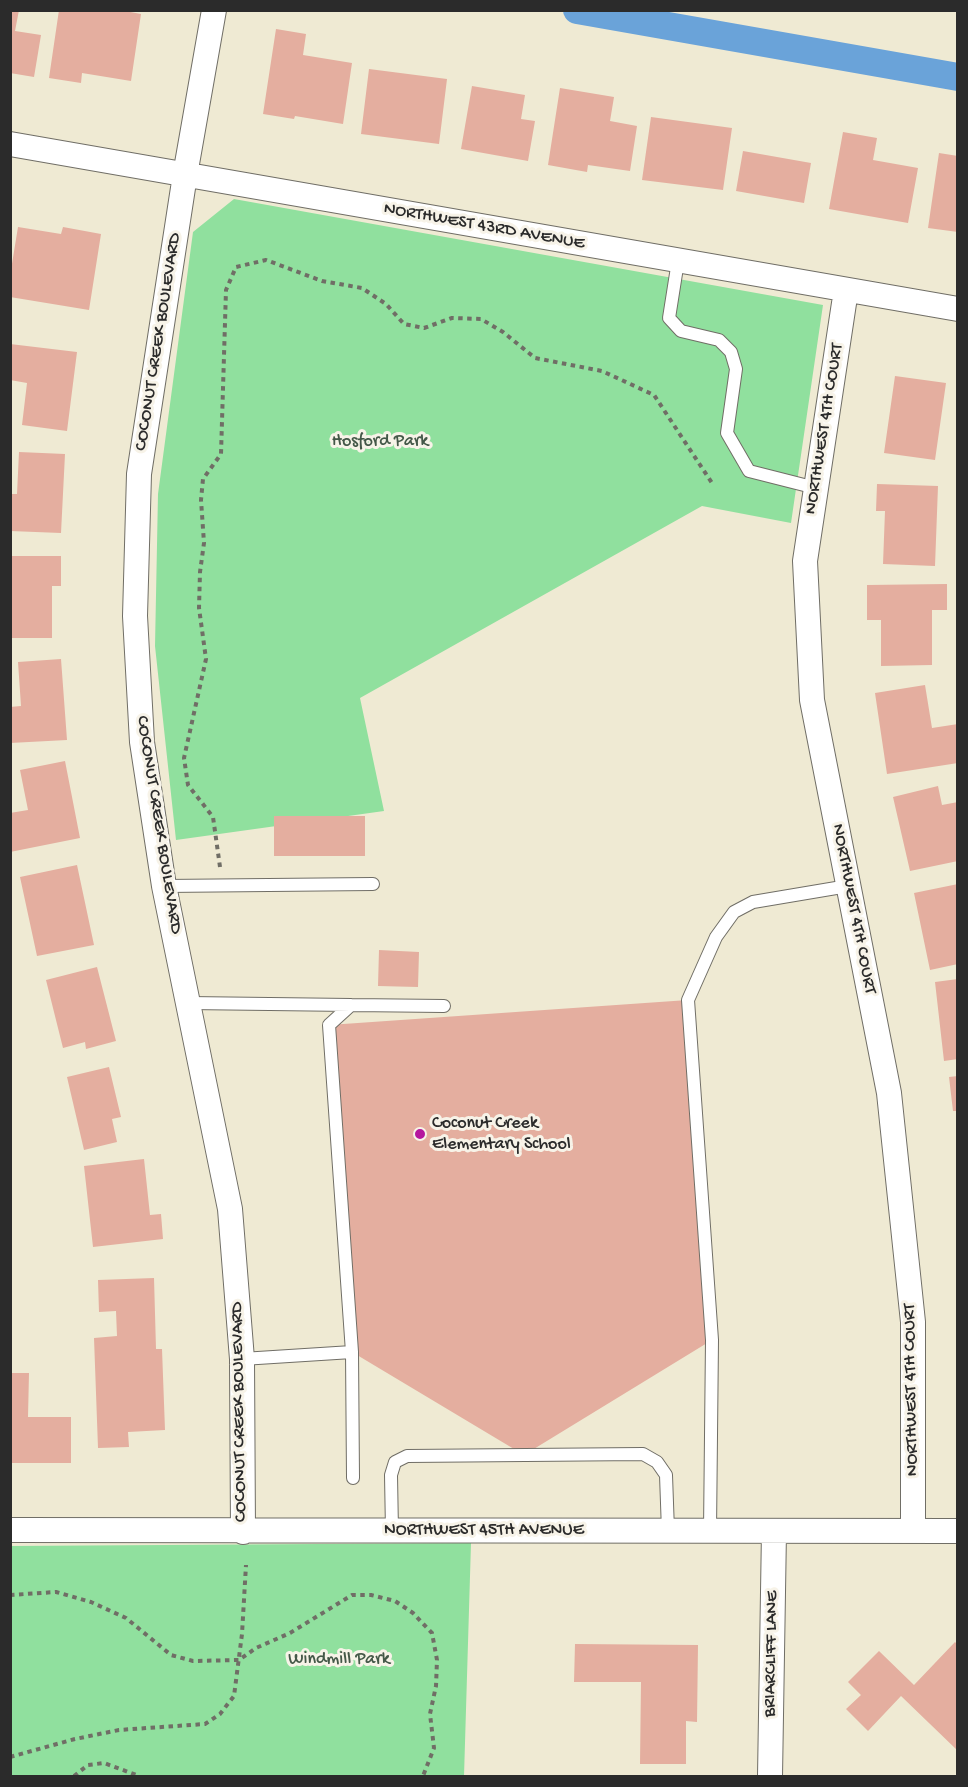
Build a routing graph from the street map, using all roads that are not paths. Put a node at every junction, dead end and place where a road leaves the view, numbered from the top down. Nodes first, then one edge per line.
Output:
1 (214, 10) edge
2 (10, 144) edge
3 (185, 175) junction
4 (678, 261) junction
5 (846, 290) junction
6 (957, 309) edge
7 (816, 488) junction
8 (373, 884) dead end
9 (164, 886) junction
10 (848, 886) junction
11 (188, 1004) junction
12 (351, 1005) junction
13 (444, 1006) dead end
14 (352, 1352) junction
15 (242, 1359) junction
16 (353, 1478) dead end
17 (10, 1530) edge
18 (392, 1531) junction
19 (668, 1531) junction
20 (710, 1531) junction
21 (774, 1531) junction
22 (913, 1531) junction
23 (957, 1531) edge
24 (243, 1532) junction
25 (770, 1776) edge

1 - 3 street, COCONUT CREEK BOULEVARD
2 - 3 street, NORTHWEST 43RD AVENUE
3 - 4 street, NORTHWEST 43RD AVENUE
3 - 9 street, COCONUT CREEK BOULEVARD
4 - 5 street, NORTHWEST 43RD AVENUE
4 - 7 lane
5 - 6 street, NORTHWEST 43RD AVENUE
5 - 7 street, NORTHWEST 4TH COURT
7 - 10 street, NORTHWEST 4TH COURT
8 - 9 lane
9 - 11 street, COCONUT CREEK BOULEVARD
10 - 20 lane
10 - 22 street, NORTHWEST 4TH COURT
11 - 12 lane
11 - 15 street, COCONUT CREEK BOULEVARD
12 - 13 lane
12 - 14 lane
14 - 15 lane
14 - 16 lane
15 - 24 street, COCONUT CREEK BOULEVARD
17 - 24 street, NORTHWEST 45TH AVENUE
18 - 19 street, NORTHWEST 45TH AVENUE
18 - 19 lane
18 - 24 street, NORTHWEST 45TH AVENUE
19 - 20 street, NORTHWEST 45TH AVENUE
20 - 21 street, NORTHWEST 45TH AVENUE
21 - 22 street, NORTHWEST 45TH AVENUE
21 - 25 street, BRIARCLIFF LANE
22 - 23 street, NORTHWEST 45TH AVENUE

